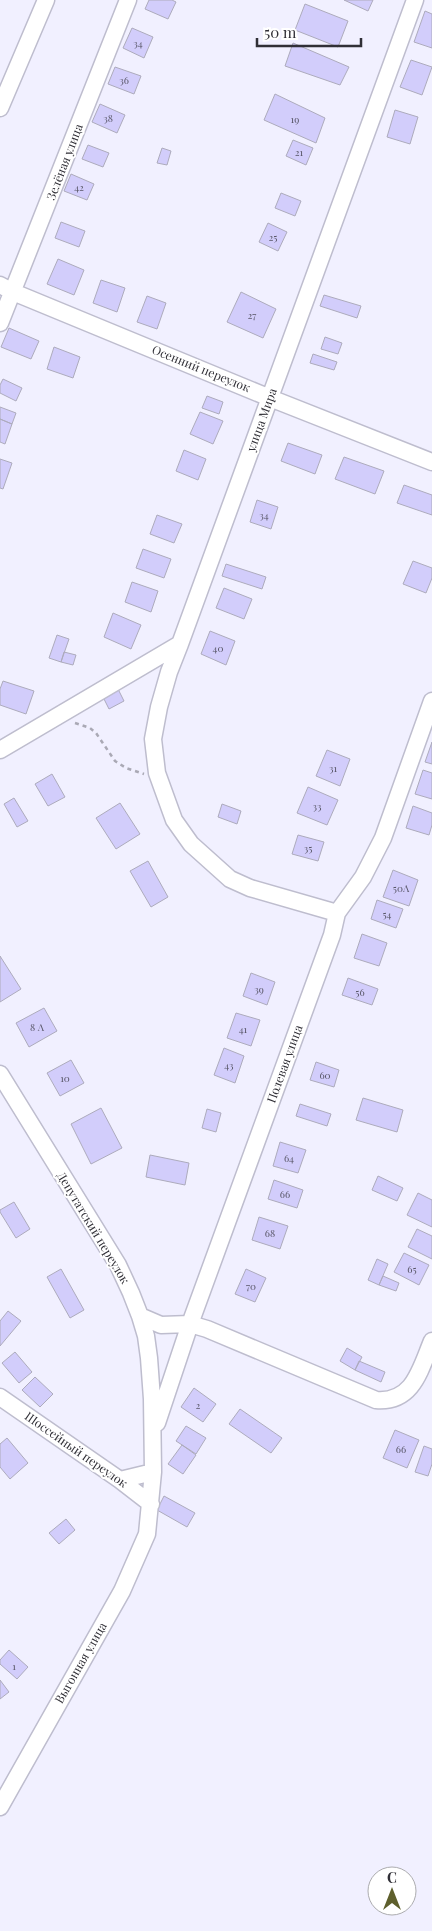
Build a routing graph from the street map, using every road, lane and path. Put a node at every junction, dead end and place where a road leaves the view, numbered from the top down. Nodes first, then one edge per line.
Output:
1 (46, 0) edge
2 (128, 0) edge
3 (415, 0) edge
4 (0, 108) edge
5 (7, 289) edge
6 (0, 323) edge
7 (270, 398) junction
8 (432, 462) edge
9 (180, 644) junction
10 (432, 701) edge
11 (75, 723) dead end
12 (0, 750) edge
13 (157, 773) junction
14 (337, 913) junction
15 (0, 1074) edge
16 (140, 1316) junction
17 (190, 1324) junction
18 (432, 1341) edge
19 (0, 1397) edge
20 (153, 1435) junction
21 (153, 1472) junction
22 (120, 1480) junction
23 (150, 1509) junction
24 (0, 1807) edge

1 - 4 street
2 - 5 street, Зелёная улица
3 - 7 street, улица Мира
5 - 6 street, Зелёная улица
5 - 7 street, Осенний переулок
7 - 8 street, Осенний переулок
7 - 9 street, улица Мира
9 - 12 street
9 - 13 street, улица Мира
10 - 14 street, Полевая улица
11 - 13 path
13 - 14 street, улица Мира
14 - 17 street, Полевая улица
15 - 16 street, Депутатский переулок
16 - 17 street
16 - 20 street, Депутатский переулок
17 - 18 street
17 - 20 street, Полевая улица
19 - 22 street, Шоссейный переулок
20 - 21 street, Депутатский переулок
21 - 22 street
21 - 23 street, Депутатский переулок
22 - 23 street, Шоссейный переулок
23 - 24 street, Выгонная улица

